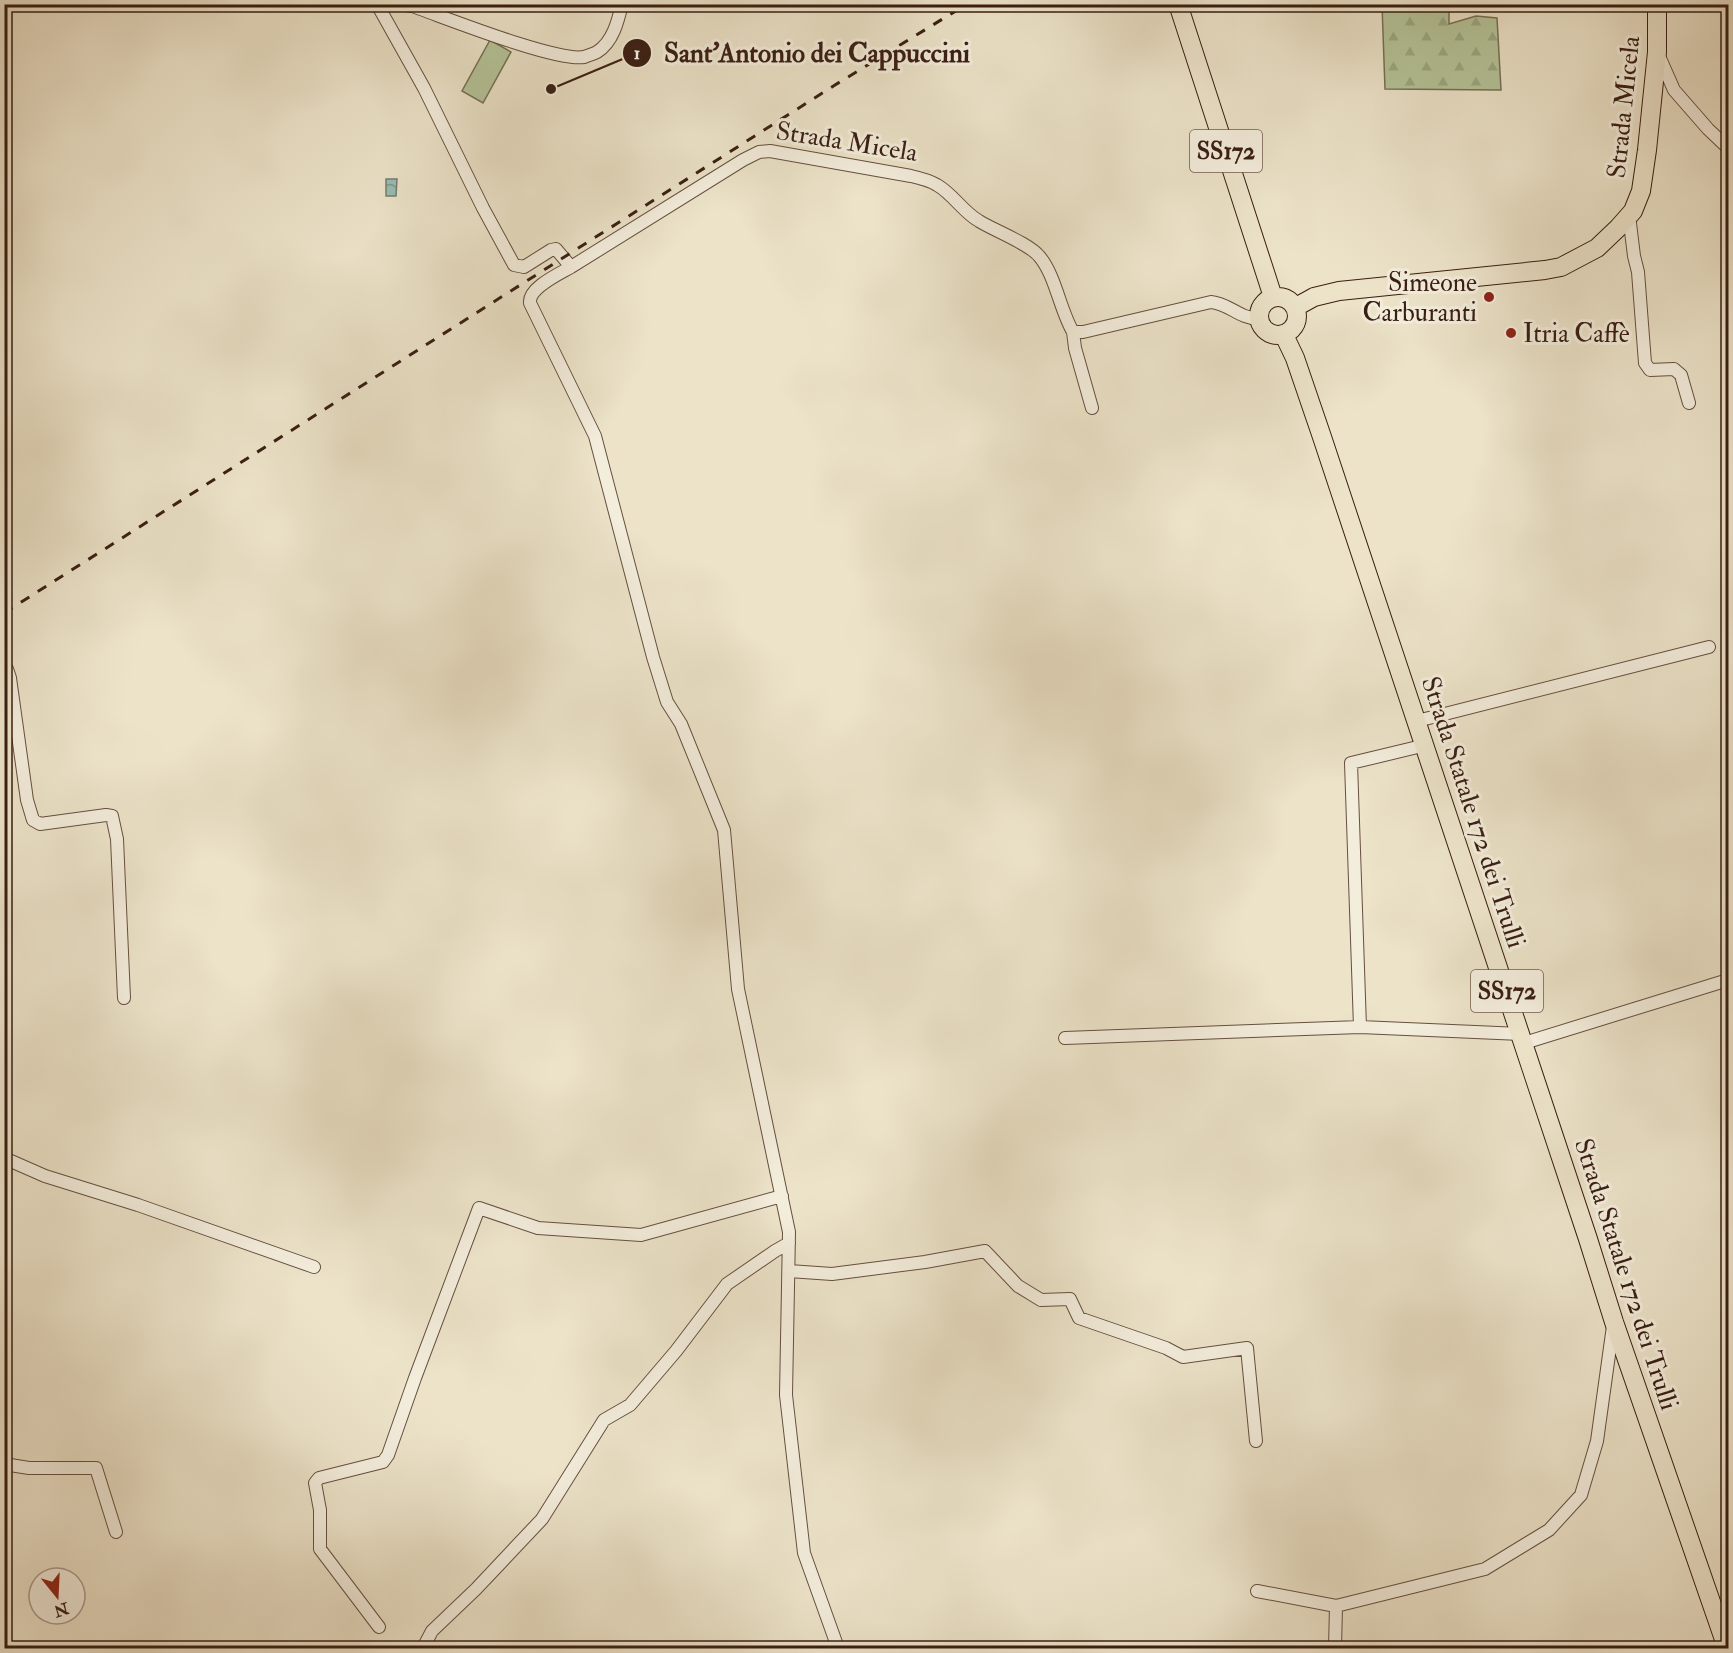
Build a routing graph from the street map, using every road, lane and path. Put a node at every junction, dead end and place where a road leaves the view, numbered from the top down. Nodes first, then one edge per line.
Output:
1 (400, 4) edge
2 (622, 4) edge
3 (1178, 4) edge
4 (1657, 4) edge
5 (381, 5) edge
6 (1657, 52) junction
7 (1728, 148) edge
8 (1629, 215) junction
9 (571, 267) junction
10 (1273, 297) junction
11 (1296, 308) junction
12 (1259, 319) junction
13 (1073, 332) junction
14 (1284, 335) junction
15 (1689, 403) dead end
16 (1092, 408) dead end
17 (1709, 647) dead end
18 (4, 668) edge
19 (1417, 721) junction
20 (1426, 745) junction
21 (1728, 980) edge
22 (124, 998) dead end
23 (1360, 1028) junction
24 (1065, 1038) dead end
25 (1522, 1039) junction
26 (4, 1158) edge
27 (782, 1196) junction
28 (789, 1243) junction
29 (314, 1266) dead end
30 (789, 1271) junction
31 (1614, 1322) junction
32 (1256, 1441) dead end
33 (4, 1464) edge
34 (116, 1532) dead end
35 (1257, 1591) dead end
36 (1336, 1606) junction
37 (379, 1627) dead end
38 (423, 1648) edge
39 (838, 1648) edge
40 (1335, 1648) edge
41 (1727, 1648) edge

1 - 2 street
3 - 10 main road, SS172
4 - 6 main road, Strada Micela
5 - 9 street
6 - 7 street
6 - 8 main road, Strada Micela
8 - 11 main road, Strada Micela
8 - 15 street
9 - 13 street, Strada Micela
9 - 27 street, Strada Micela
10 - 11 main road
10 - 12 main road
11 - 14 main road
12 - 13 street
12 - 14 main road
13 - 16 street, Strada Micela
14 - 19 main road, Strada Statale 172 dei Trulli / SS172
17 - 19 street
18 - 22 street
19 - 20 main road, Strada Statale 172 dei Trulli / SS172
20 - 23 street
20 - 25 main road, Strada Statale 172 dei Trulli / SS172
21 - 25 street
23 - 24 street
23 - 25 street
25 - 31 main road, Strada Statale 172 dei Trulli / SS172
26 - 29 street
27 - 28 street, Strada Micela
27 - 37 street
28 - 30 street, Strada Micela
28 - 38 street
30 - 32 street
30 - 39 street, Strada Micela
31 - 36 street
31 - 41 main road, Strada Statale 172 dei Trulli / SS172
33 - 34 street
35 - 36 street
36 - 40 street

